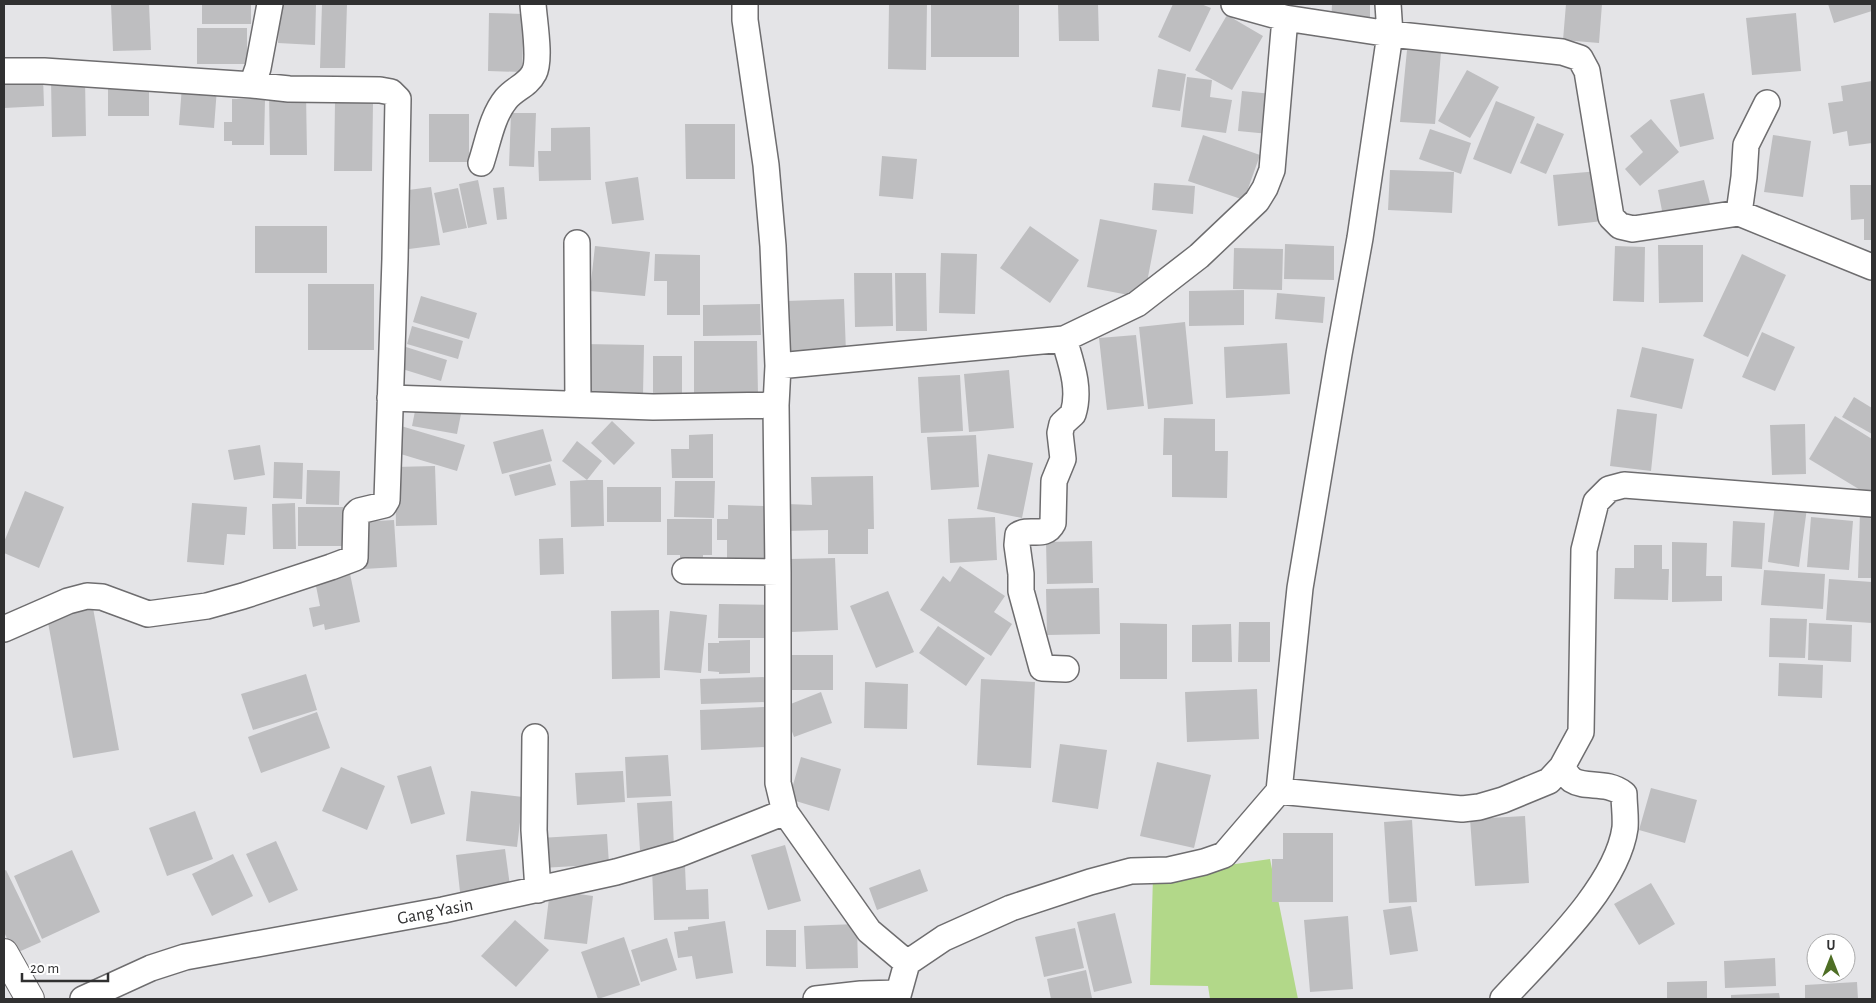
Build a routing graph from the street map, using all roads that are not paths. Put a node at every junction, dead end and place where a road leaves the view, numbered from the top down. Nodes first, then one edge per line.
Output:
1 (270, 4) edge
2 (533, 4) edge
3 (744, 4) edge
4 (1234, 4) edge
5 (1388, 4) edge
6 (1284, 18) junction
7 (1390, 34) junction
8 (4, 71) edge
9 (252, 85) junction
10 (1767, 103) dead end
11 (480, 163) dead end
12 (1739, 213) junction
13 (577, 242) dead end
14 (1872, 267) edge
15 (1064, 339) junction
16 (778, 366) junction
17 (390, 398) junction
18 (578, 404) junction
19 (776, 405) junction
20 (1872, 504) edge
21 (685, 571) dead end
22 (778, 572) junction
23 (4, 629) edge
24 (1066, 669) dead end
25 (535, 737) dead end
26 (1562, 767) junction
27 (1279, 791) junction
28 (784, 812) junction
29 (538, 890) junction
30 (5, 959) edge
31 (907, 963) junction
32 (898, 996) edge
33 (30, 999) edge
34 (83, 999) edge
35 (816, 999) edge
36 (1502, 999) edge

1 - 9 street
2 - 11 street
3 - 16 street
4 - 6 street
5 - 7 street
6 - 7 street
6 - 15 street
7 - 12 street
7 - 27 street
8 - 9 street
9 - 17 street
10 - 12 street
12 - 14 street
13 - 18 street
15 - 16 street
15 - 24 street
16 - 19 street
17 - 18 street
17 - 23 street
18 - 19 street
19 - 22 street
20 - 26 street
21 - 22 street
22 - 28 street
25 - 29 street
26 - 27 street
26 - 36 street
27 - 31 street
28 - 29 street, Gang Yasin
28 - 31 street
29 - 34 street, Gang Yasin
30 - 33 main road
31 - 32 street
32 - 35 street

